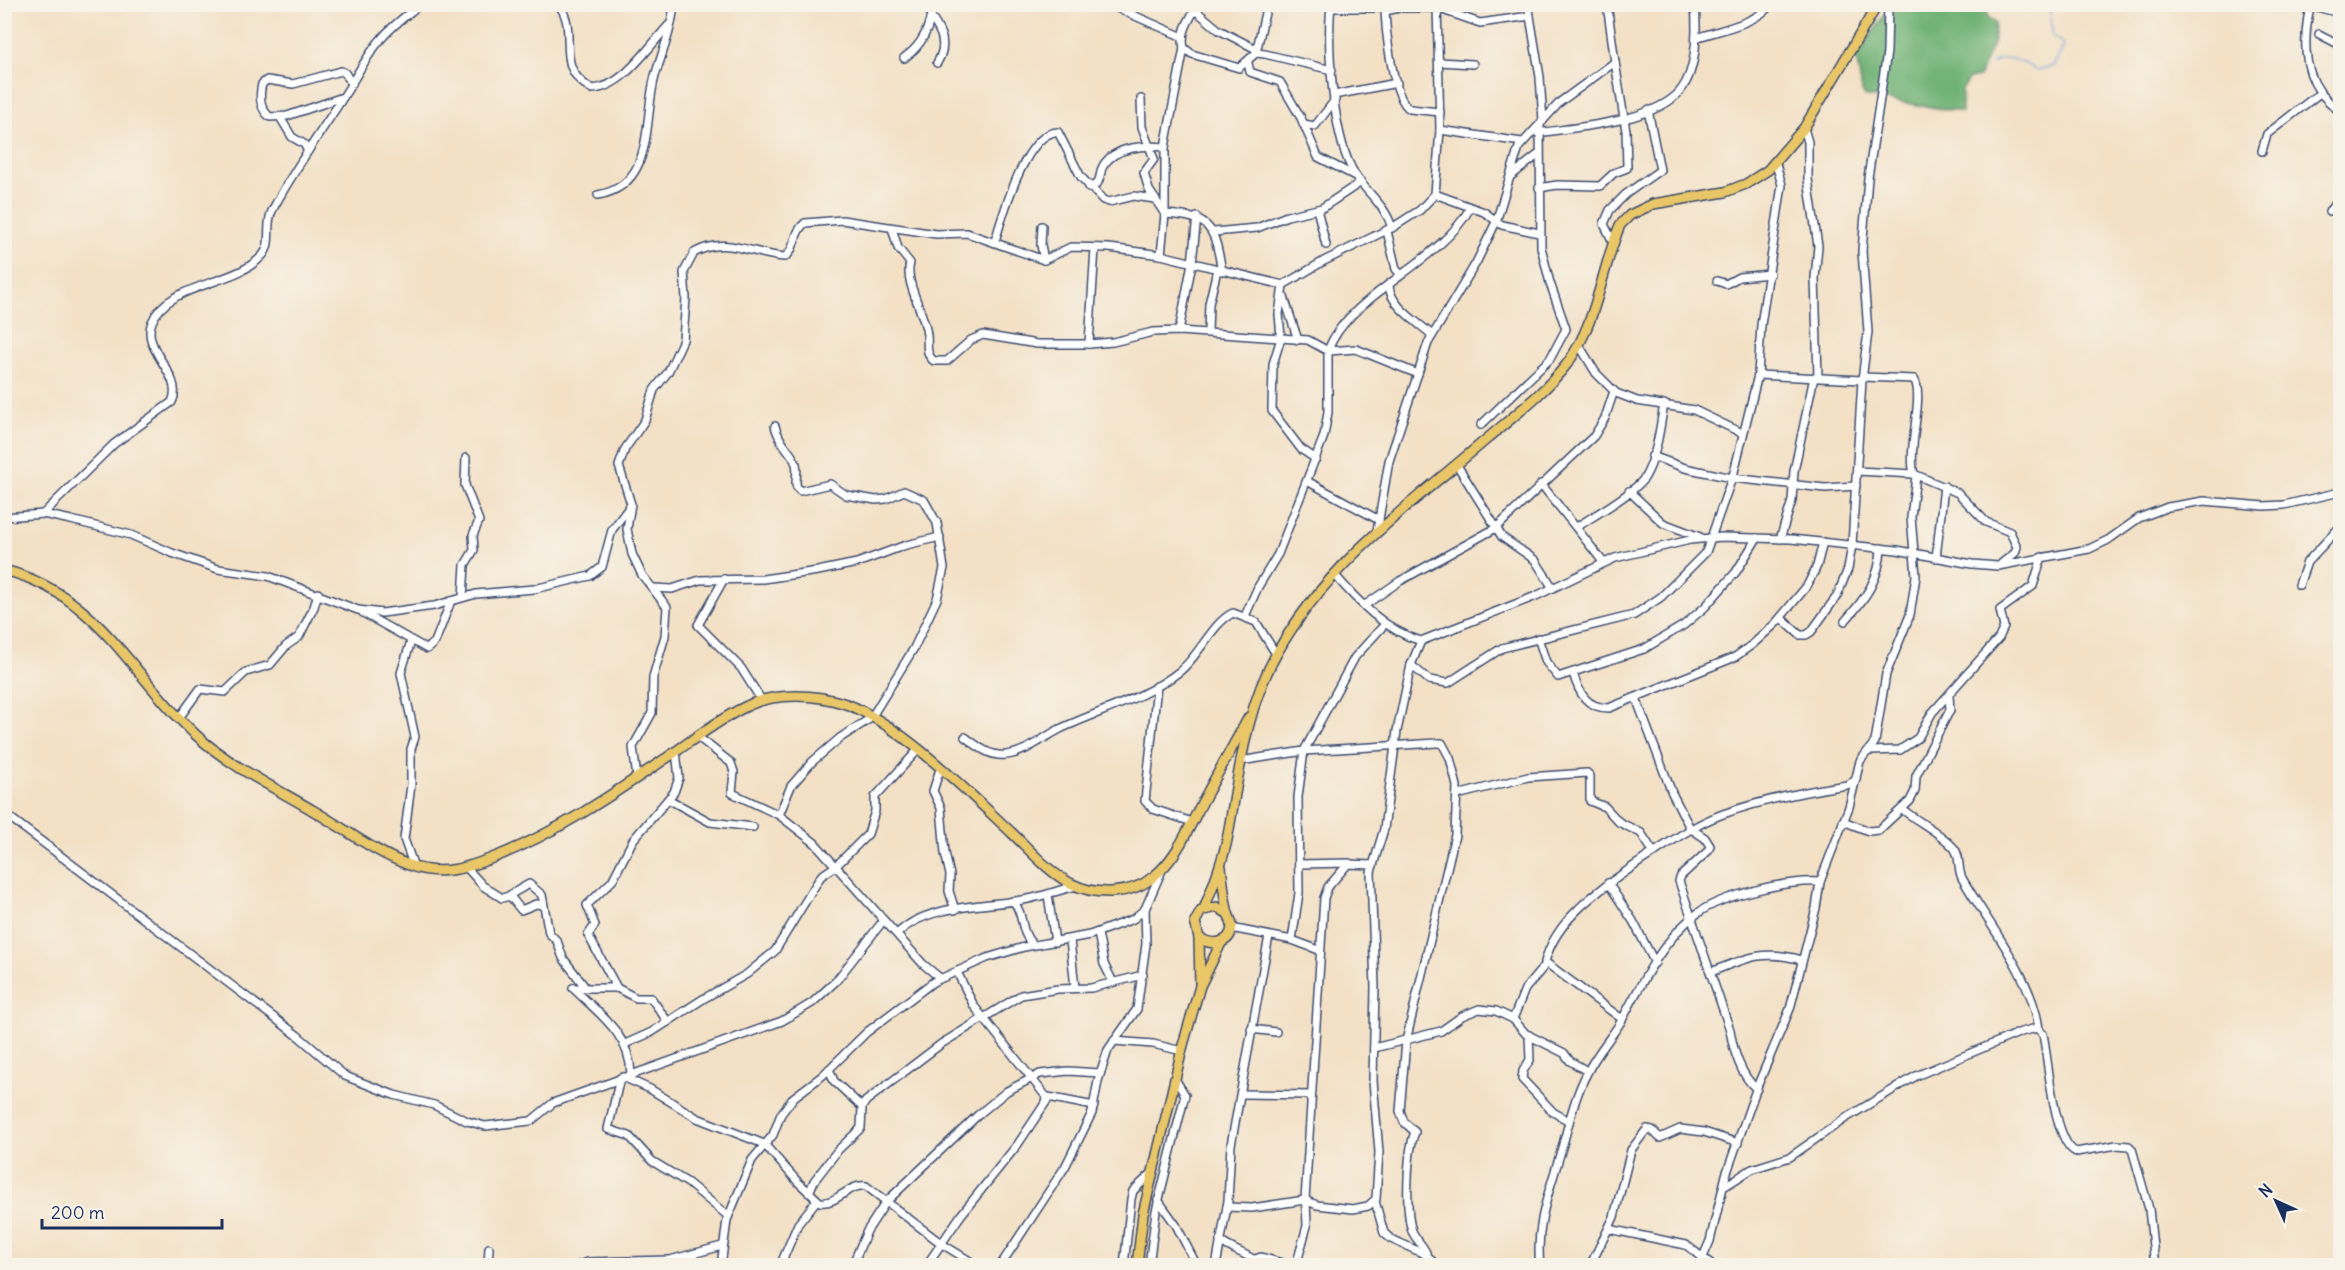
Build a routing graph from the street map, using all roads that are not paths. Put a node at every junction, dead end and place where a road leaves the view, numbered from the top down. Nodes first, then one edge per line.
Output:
1 (420, 4) edge
2 (471, 4) edge
3 (492, 4) edge
4 (558, 4) edge
5 (675, 4) edge
6 (932, 4) edge
7 (1108, 4) edge
8 (1267, 4) edge
9 (1528, 4) edge
10 (1607, 4) edge
11 (1695, 4) edge
12 (1771, 4) edge
13 (1878, 4) edge
14 (1888, 4) edge
15 (2307, 5) edge
16 (1331, 6) edge
17 (1437, 6) edge
18 (1196, 7) edge
19 (1385, 8) edge
20 (2340, 13) edge
21 (1530, 16) junction
22 (932, 17) junction
23 (671, 23) junction
24 (2319, 34) dead end
25 (1183, 37) junction
26 (1696, 38) junction
27 (2340, 45) edge
28 (1184, 48) junction
29 (1256, 51) junction
30 (904, 58) dead end
31 (1439, 62) junction
32 (1615, 62) junction
33 (937, 63) dead end
34 (1248, 63) junction
35 (1473, 64) dead end
36 (1332, 70) junction
37 (1397, 83) junction
38 (352, 84) junction
39 (2320, 93) junction
40 (343, 97) junction
41 (1335, 98) junction
42 (1141, 99) dead end
43 (1648, 110) junction
44 (1440, 112) junction
45 (2340, 112) edge
46 (280, 117) junction
47 (1624, 118) junction
48 (1303, 124) junction
49 (1539, 128) junction
50 (1804, 128) junction
51 (1440, 130) junction
52 (1522, 142) junction
53 (1150, 146) junction
54 (1165, 147) junction
55 (308, 151) junction
56 (2262, 151) dead end
57 (1539, 154) junction
58 (1776, 164) junction
59 (1355, 176) junction
60 (1511, 176) junction
61 (1361, 182) junction
62 (1089, 188) junction
63 (1539, 188) junction
64 (1435, 194) junction
65 (597, 195) dead end
66 (2340, 199) edge
67 (1155, 200) junction
68 (1470, 208) junction
69 (1317, 209) junction
70 (2329, 211) dead end
71 (1165, 214) junction
72 (1197, 218) junction
73 (1496, 222) junction
74 (1042, 226) dead end
75 (892, 228) junction
76 (1390, 229) junction
77 (1214, 232) junction
78 (1539, 233) junction
79 (995, 241) junction
80 (1612, 242) junction
81 (1326, 245) dead end
82 (1095, 248) junction
83 (1161, 255) junction
84 (1044, 260) junction
85 (1192, 263) junction
86 (1219, 270) junction
87 (1770, 274) junction
88 (1401, 275) junction
89 (1717, 281) dead end
90 (1389, 286) junction
91 (1282, 287) junction
92 (1179, 331) junction
93 (1208, 331) junction
94 (1432, 335) junction
95 (1281, 338) junction
96 (1298, 339) junction
97 (1089, 344) junction
98 (1580, 345) junction
99 (1328, 351) junction
100 (1418, 374) junction
101 (1758, 375) junction
102 (1816, 377) junction
103 (1862, 379) junction
104 (1614, 392) junction
105 (1664, 404) junction
106 (1481, 425) dead end
107 (775, 426) dead end
108 (1742, 433) junction
109 (1652, 456) junction
110 (466, 458) dead end
111 (1316, 459) junction
112 (1457, 465) junction
113 (1857, 471) junction
114 (1915, 475) junction
115 (1732, 478) junction
116 (1307, 481) junction
117 (1792, 483) junction
118 (1541, 484) junction
119 (1856, 486) junction
120 (1944, 486) junction
121 (1629, 491) junction
122 (2340, 492) edge
123 (631, 504) junction
124 (43, 514) junction
125 (4, 517) edge
126 (1379, 520) junction
127 (1577, 527) junction
128 (2340, 527) edge
129 (1496, 528) junction
130 (1377, 531) junction
131 (940, 537) junction
132 (1712, 537) junction
133 (1702, 538) junction
134 (1757, 538) junction
135 (1780, 539) junction
136 (1823, 542) junction
137 (1852, 545) junction
138 (1881, 548) junction
139 (1915, 554) junction
140 (2042, 557) junction
141 (1936, 558) junction
142 (1603, 562) junction
143 (1998, 566) junction
144 (4, 570) edge
145 (1334, 574) junction
146 (724, 579) junction
147 (2299, 585) dead end
148 (653, 588) junction
149 (1553, 588) junction
150 (318, 593) junction
151 (463, 597) junction
152 (452, 601) junction
153 (1365, 605) junction
154 (358, 610) junction
155 (1245, 616) junction
156 (1781, 618) junction
157 (1845, 621) dead end
158 (1385, 624) junction
159 (1538, 638) junction
160 (411, 641) junction
161 (1421, 641) junction
162 (1276, 654) junction
163 (1411, 665) junction
164 (1573, 673) junction
165 (1157, 686) junction
166 (1949, 696) junction
167 (1636, 698) junction
168 (762, 701) junction
169 (1250, 717) junction
170 (179, 718) junction
171 (872, 718) junction
172 (698, 736) junction
173 (966, 737) dead end
174 (1395, 747) junction
175 (676, 751) junction
176 (917, 751) junction
177 (1304, 751) junction
178 (1870, 751) junction
179 (1240, 761) junction
180 (940, 769) junction
181 (637, 778) junction
182 (1856, 780) junction
183 (1457, 795) junction
184 (668, 799) junction
185 (1902, 809) junction
186 (4, 813) edge
187 (779, 815) junction
188 (1844, 821) junction
189 (1192, 822) junction
190 (753, 827) dead end
191 (1690, 828) junction
192 (1654, 853) junction
193 (1349, 863) junction
194 (1299, 864) junction
195 (1372, 865) junction
196 (836, 866) junction
197 (1220, 866) junction
198 (414, 867) junction
199 (466, 867) junction
200 (1163, 868) junction
201 (1820, 882) junction
202 (1608, 883) junction
203 (1078, 886) junction
204 (1048, 895) junction
205 (508, 896) junction
206 (1013, 901) junction
207 (543, 905) junction
208 (955, 909) junction
209 (1145, 909) junction
210 (1204, 909) junction
211 (1227, 913) junction
212 (1691, 918) junction
213 (884, 921) junction
214 (1232, 928) junction
215 (1098, 933) junction
216 (897, 934) junction
217 (1269, 936) junction
218 (1199, 938) junction
219 (1070, 940) junction
220 (1292, 940) junction
221 (1055, 942) junction
222 (1222, 942) junction
223 (1033, 945) junction
224 (1319, 950) junction
225 (1802, 960) junction
226 (1654, 963) junction
227 (1546, 964) junction
228 (957, 972) junction
229 (1711, 972) junction
230 (1143, 975) junction
231 (940, 978) junction
232 (1113, 982) junction
233 (1200, 986) junction
234 (585, 987) junction
235 (617, 988) junction
236 (1074, 988) junction
237 (984, 1018) junction
238 (1513, 1019) junction
239 (1622, 1019) junction
240 (668, 1022) junction
241 (1251, 1029) junction
242 (2039, 1029) junction
243 (1276, 1032) dead end
244 (1528, 1035) junction
245 (1406, 1039) junction
246 (1114, 1041) junction
247 (625, 1044) junction
248 (1374, 1048) junction
249 (1182, 1051) junction
250 (829, 1069) junction
251 (1587, 1071) junction
252 (1100, 1073) junction
253 (625, 1077) junction
254 (1033, 1077) junction
255 (1175, 1079) junction
256 (1757, 1089) junction
257 (1242, 1094) junction
258 (1311, 1095) junction
259 (1048, 1097) junction
260 (1094, 1106) junction
261 (862, 1107) junction
262 (1569, 1121) junction
263 (1738, 1143) junction
264 (764, 1144) junction
265 (1152, 1173) junction
266 (1723, 1188) junction
267 (809, 1193) junction
268 (817, 1200) junction
269 (1158, 1200) junction
270 (1306, 1200) junction
271 (1375, 1201) junction
272 (886, 1202) junction
273 (1227, 1207) junction
274 (728, 1216) junction
275 (1609, 1229) junction
276 (1220, 1241) junction
277 (942, 1244) junction
278 (722, 1246) junction
279 (489, 1248) dead end
280 (1427, 1255) junction
281 (1255, 1259) junction
282 (670, 1263) edge
283 (1701, 1263) edge
284 (488, 1266) edge
285 (576, 1266) edge
286 (721, 1266) edge
287 (780, 1266) edge
288 (852, 1266) edge
289 (926, 1266) edge
290 (978, 1266) edge
291 (1000, 1266) edge
292 (1124, 1266) edge
293 (1137, 1266) edge
294 (1149, 1266) edge
295 (1197, 1266) edge
296 (1216, 1266) edge
297 (1262, 1266) edge
298 (1294, 1266) edge
299 (1430, 1266) edge
300 (1540, 1266) edge
301 (1590, 1266) edge
302 (1714, 1266) edge
303 (2156, 1266) edge

1 - 38 street
2 - 3 street
4 - 23 street
5 - 23 street
6 - 22 street
7 - 25 street
8 - 29 street
9 - 21 street
10 - 32 street
11 - 26 street
12 - 26 street
13 - 50 main road
14 - 103 street
15 - 20 street
15 - 39 street
16 - 19 street
16 - 36 street
17 - 19 street
17 - 21 street
17 - 31 street
18 - 25 street
18 - 29 street
19 - 37 street
21 - 49 street
22 - 30 street
22 - 33 street
23 - 65 street
24 - 27 street
25 - 28 street
26 - 43 street
28 - 34 street
28 - 54 street
29 - 34 street
29 - 36 street
31 - 35 street
31 - 44 street
32 - 47 street
32 - 49 street
34 - 48 street
36 - 41 street
37 - 41 street
37 - 44 street
38 - 40 street
38 - 46 street
39 - 45 street
39 - 56 street
40 - 46 street
40 - 55 street
41 - 48 street
41 - 59 street
42 - 53 street
43 - 47 street
43 - 80 street
44 - 51 street
46 - 55 street
47 - 49 street
47 - 63 street
48 - 59 street
49 - 52 street
49 - 57 street
50 - 58 main road
50 - 102 street
51 - 52 street
51 - 64 street
52 - 60 street
53 - 54 street
53 - 62 street
53 - 67 street
54 - 71 street
55 - 124 street
57 - 60 street
57 - 63 street
58 - 80 main road
58 - 87 street
59 - 61 street
60 - 73 street
61 - 69 street
61 - 76 street
62 - 67 street
62 - 79 street
63 - 78 street
64 - 68 street
64 - 76 street
66 - 70 street
67 - 71 street
68 - 73 street
68 - 88 street
69 - 77 street
69 - 81 street
71 - 72 street
71 - 83 street
72 - 77 street
72 - 85 street
73 - 78 street
73 - 94 street
74 - 84 street
75 - 79 street
75 - 97 street
75 - 123 street
76 - 88 street
76 - 91 street
77 - 86 street
78 - 106 street
79 - 84 street
80 - 98 main road
82 - 83 street
82 - 84 street
82 - 97 street
83 - 85 street
85 - 86 street
85 - 92 street
86 - 91 street
86 - 93 street
87 - 89 street
87 - 101 street
88 - 90 street
90 - 94 street
90 - 99 street
91 - 95 street
91 - 96 street
92 - 93 street
92 - 97 street
93 - 95 street
94 - 100 street
95 - 96 street
95 - 111 street
96 - 99 street
98 - 104 street
98 - 112 main road
99 - 100 street
99 - 111 street
100 - 126 street
101 - 102 street
101 - 108 street
102 - 103 street
102 - 117 street
103 - 113 street
103 - 114 street
104 - 105 street
104 - 118 street
105 - 108 street
105 - 109 street
107 - 131 street
108 - 115 street
109 - 115 street
109 - 121 street
110 - 151 street
111 - 116 street
112 - 129 street
112 - 130 main road
113 - 114 street
113 - 119 street
114 - 120 street
114 - 139 street
115 - 117 street
115 - 132 street
116 - 126 street
116 - 155 street
117 - 119 street
117 - 135 street
118 - 127 street
118 - 129 street
119 - 137 street
120 - 141 street
120 - 143 street
121 - 127 street
121 - 133 street
122 - 140 street
123 - 148 street
123 - 151 street
124 - 125 street
124 - 150 street
126 - 130 street
127 - 142 street
128 - 147 street
129 - 149 street
129 - 153 street
130 - 145 main road
131 - 146 street
131 - 171 street
132 - 133 street
132 - 134 street
132 - 159 street
133 - 142 street
134 - 135 street
134 - 164 street
135 - 136 street
136 - 137 street
136 - 156 street
137 - 138 street
137 - 156 street
138 - 139 street
138 - 157 street
139 - 141 street
139 - 178 street
140 - 143 street
140 - 166 street
141 - 143 street
142 - 149 street
144 - 170 main road
145 - 153 street
145 - 162 main road
146 - 148 street
146 - 168 street
148 - 181 street
149 - 161 street
150 - 154 street
150 - 170 street
151 - 152 street
152 - 154 street
152 - 160 street
153 - 158 street
154 - 160 street
155 - 162 street
155 - 165 street
156 - 167 street
158 - 161 street
158 - 177 street
159 - 163 street
159 - 164 street
160 - 198 street
161 - 163 street
162 - 169 main road
163 - 174 street
164 - 167 street
165 - 173 street
165 - 189 street
166 - 178 street
166 - 185 street
167 - 191 street
168 - 171 main road
168 - 172 main road
169 - 179 main road
169 - 189 main road
170 - 198 main road
171 - 176 main road
171 - 187 street
172 - 175 main road
172 - 187 street
174 - 177 street
174 - 183 street
174 - 195 street
175 - 181 main road
175 - 184 street
176 - 180 main road
176 - 196 street
177 - 179 street
177 - 194 street
178 - 182 street
179 - 197 main road
180 - 203 main road
180 - 208 street
181 - 199 main road
182 - 188 street
182 - 191 street
183 - 192 street
183 - 245 street
184 - 190 street
184 - 235 street
185 - 188 street
185 - 242 street
186 - 253 street
187 - 196 street
188 - 201 street
189 - 200 main road
191 - 192 street
191 - 212 street
192 - 202 street
193 - 194 street
193 - 195 street
193 - 224 street
194 - 220 street
195 - 248 street
196 - 213 street
196 - 240 street
197 - 210 main road
197 - 211 main road
198 - 199 main road
199 - 205 street
200 - 203 main road
200 - 209 street
201 - 212 street
201 - 225 street
202 - 226 street
202 - 227 street
203 - 204 street
204 - 206 street
204 - 221 street
205 - 207 street
205 - 207 street
206 - 208 street
206 - 223 street
207 - 234 street
208 - 216 street
209 - 215 street
209 - 230 street
210 - 211 main road
210 - 218 main road
211 - 214 main road
212 - 226 street
212 - 229 street
213 - 216 street
213 - 253 street
214 - 217 street
214 - 222 main road
215 - 219 street
215 - 232 street
216 - 231 street
217 - 220 street
217 - 241 street
218 - 222 main road
218 - 233 main road
219 - 221 street
219 - 236 street
220 - 224 street
221 - 223 street
222 - 233 main road
223 - 228 street
224 - 258 street
225 - 229 street
225 - 256 street
226 - 239 street
227 - 238 street
227 - 239 street
228 - 231 street
228 - 237 street
229 - 256 street
230 - 232 street
230 - 246 street
231 - 250 street
232 - 236 street
233 - 249 main road
234 - 235 street
234 - 247 street
235 - 240 street
236 - 237 street
237 - 254 street
237 - 261 street
238 - 244 street
238 - 245 street
239 - 251 street
240 - 247 street
241 - 243 street
241 - 257 street
242 - 266 street
242 - 303 street
244 - 251 street
244 - 262 street
245 - 248 street
245 - 280 street
246 - 249 street
246 - 252 street
247 - 253 street
248 - 271 street
249 - 255 main road
250 - 261 street
250 - 264 street
251 - 262 street
252 - 254 street
252 - 260 street
253 - 264 street
253 - 274 street
254 - 259 street
254 - 272 street
255 - 265 main road
255 - 269 street
256 - 263 street
257 - 258 street
257 - 273 street
258 - 270 street
259 - 260 street
259 - 277 street
260 - 291 street
261 - 267 street
262 - 300 street
263 - 266 street
263 - 275 street
264 - 267 street
264 - 274 street
265 - 292 street
265 - 293 main road
266 - 283 street
267 - 268 street
268 - 272 street
268 - 287 street
269 - 294 street
269 - 295 street
270 - 271 street
270 - 273 street
270 - 298 street
271 - 280 street
272 - 277 street
272 - 288 street
273 - 276 street
274 - 278 street
275 - 283 street
275 - 301 street
276 - 281 street
276 - 296 street
277 - 289 street
277 - 290 street
278 - 282 street
278 - 286 street
279 - 284 street
280 - 299 street
281 - 297 street
281 - 298 street
282 - 285 street
283 - 302 street

